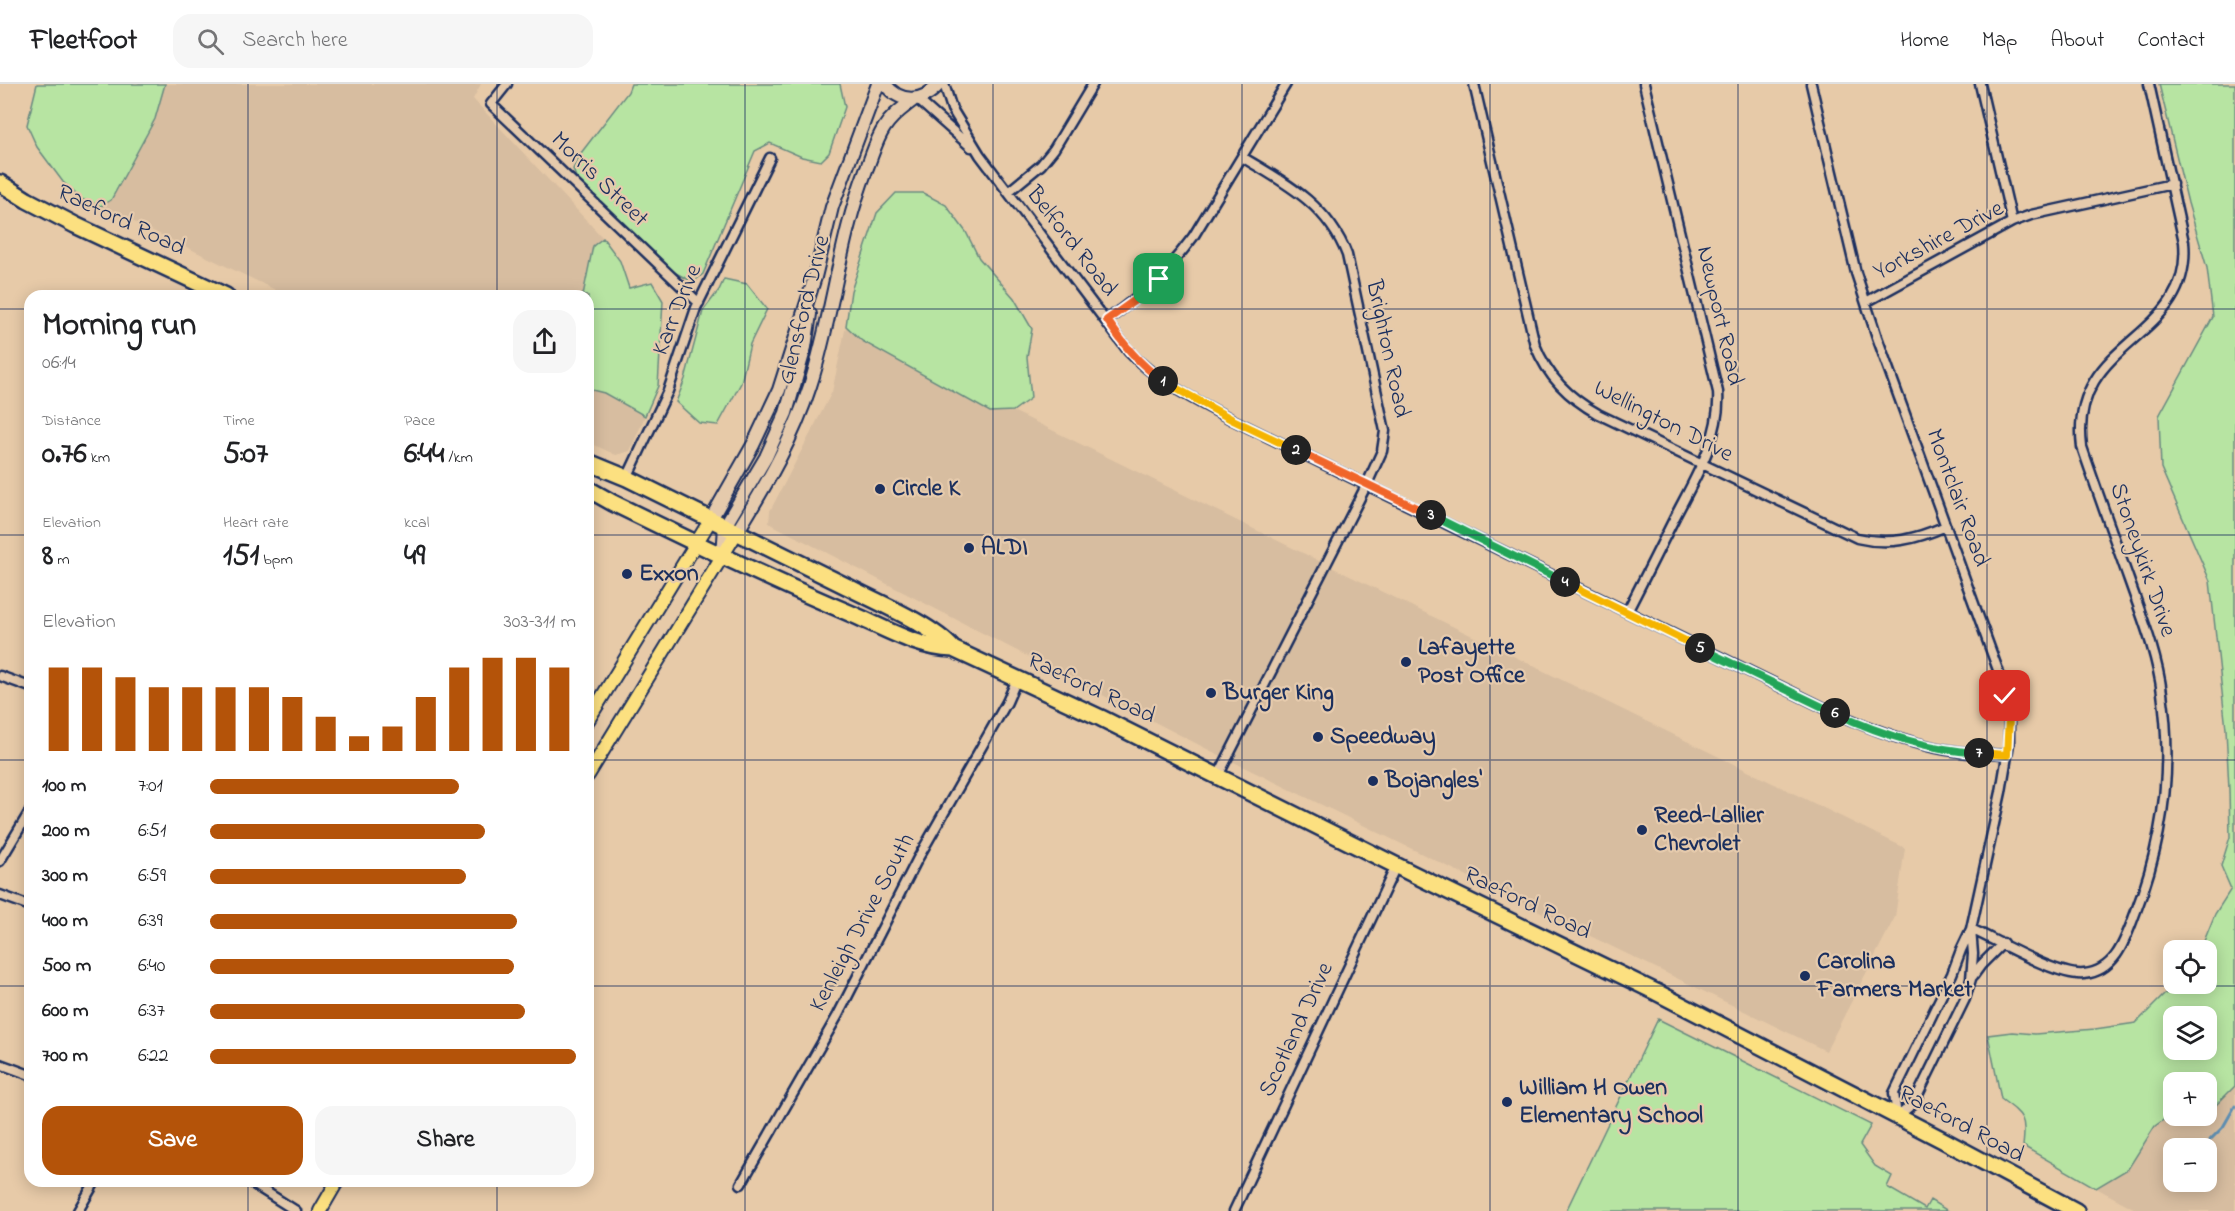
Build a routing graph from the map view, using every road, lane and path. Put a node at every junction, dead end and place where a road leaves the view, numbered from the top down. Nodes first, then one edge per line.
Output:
1 (507, 84) edge
2 (878, 84) edge
3 (885, 84) edge
4 (939, 84) edge
5 (944, 84) edge
6 (1093, 84) edge
7 (1286, 84) edge
8 (1474, 84) edge
9 (1644, 84) edge
10 (1811, 84) edge
11 (1980, 84) edge
12 (2149, 84) edge
13 (915, 99) junction
14 (980, 155) junction
15 (1242, 157) junction
16 (771, 158) dead end
17 (0, 183) edge
18 (2172, 184) junction
19 (1008, 192) junction
20 (2012, 222) junction
21 (815, 277) junction
22 (212, 290) edge
23 (1866, 302) junction
24 (699, 303) junction
25 (1107, 320) junction
26 (594, 464) edge
27 (1701, 464) junction
28 (627, 478) junction
29 (1366, 484) junction
30 (594, 492) edge
31 (711, 519) junction
32 (1946, 526) junction
33 (731, 529) junction
34 (696, 543) junction
35 (723, 556) junction
36 (1627, 612) junction
37 (952, 649) junction
38 (0, 676) edge
39 (1017, 679) junction
40 (24, 685) edge
41 (594, 709) edge
42 (2007, 755) junction
43 (594, 765) edge
44 (1218, 776) junction
45 (24, 821) edge
46 (0, 861) edge
47 (1396, 866) junction
48 (0, 895) edge
49 (24, 904) edge
50 (1971, 928) junction
51 (2003, 943) junction
52 (1971, 979) junction
53 (0, 1064) edge
54 (24, 1073) edge
55 (1898, 1117) junction
56 (741, 1184) dead end
57 (92, 1187) edge
58 (258, 1187) edge
59 (334, 1187) edge
60 (78, 1211) edge
61 (296, 1211) edge
62 (320, 1211) edge
63 (1234, 1211) edge
64 (2076, 1211) edge

1 - 24 street, Morris Street
2 - 21 main road, Glensford Drive
3 - 13 main road
4 - 13 main road, Glensford Drive
5 - 14 street, Belford Road
6 - 19 street
7 - 15 street
8 - 27 street, Wellington Drive
9 - 27 street, Newport Road
10 - 23 street, Montclair Road
11 - 20 street
12 - 18 street, Stoneykirk Drive
13 - 14 street, Belford Road
13 - 33 main road, Glensford Drive
14 - 19 street, Belford Road
15 - 25 street
15 - 29 street, Brighton Road
16 - 24 street, Karr Drive
17 - 22 highway, Raeford Road
18 - 20 street, Yorkshire Drive
18 - 51 street, Stoneykirk Drive
19 - 25 street, Belford Road
20 - 23 street, Yorkshire Drive
21 - 31 main road, Glensford Drive
21 - 33 main road
23 - 32 street, Montclair Road
24 - 28 street, Karr Drive
25 - 29 street, Belford Road
26 - 28 highway, Raeford Road
27 - 32 street, Wellington Drive
27 - 36 street, Newport Road
28 - 31 highway, Raeford Road
29 - 36 street, Belford Road
29 - 44 street, Brighton Road
30 - 34 highway, Raeford Road
31 - 33 highway, Raeford Road
31 - 34 main road
32 - 42 street, Montclair Road
33 - 35 main road
33 - 37 highway, Raeford Road
34 - 35 highway, Raeford Road
34 - 41 main road
35 - 37 highway, Raeford Road
35 - 43 main road
36 - 42 street, Belford Road
37 - 39 highway, Raeford Road
38 - 40 street
39 - 44 highway, Raeford Road
39 - 56 street, Kenleigh Drive South
42 - 50 street, Montclair Road
44 - 47 highway, Raeford Road
45 - 46 street
47 - 55 highway, Raeford Road
47 - 63 street, Scotland Drive
48 - 49 street
50 - 51 street, Stoneykirk Drive
50 - 52 street, Montclair Road
50 - 55 street, Montclair Road
51 - 52 street
52 - 55 street, Montclair Road
53 - 54 street
55 - 64 highway, Raeford Road
57 - 60 street
58 - 61 street
59 - 62 main road

